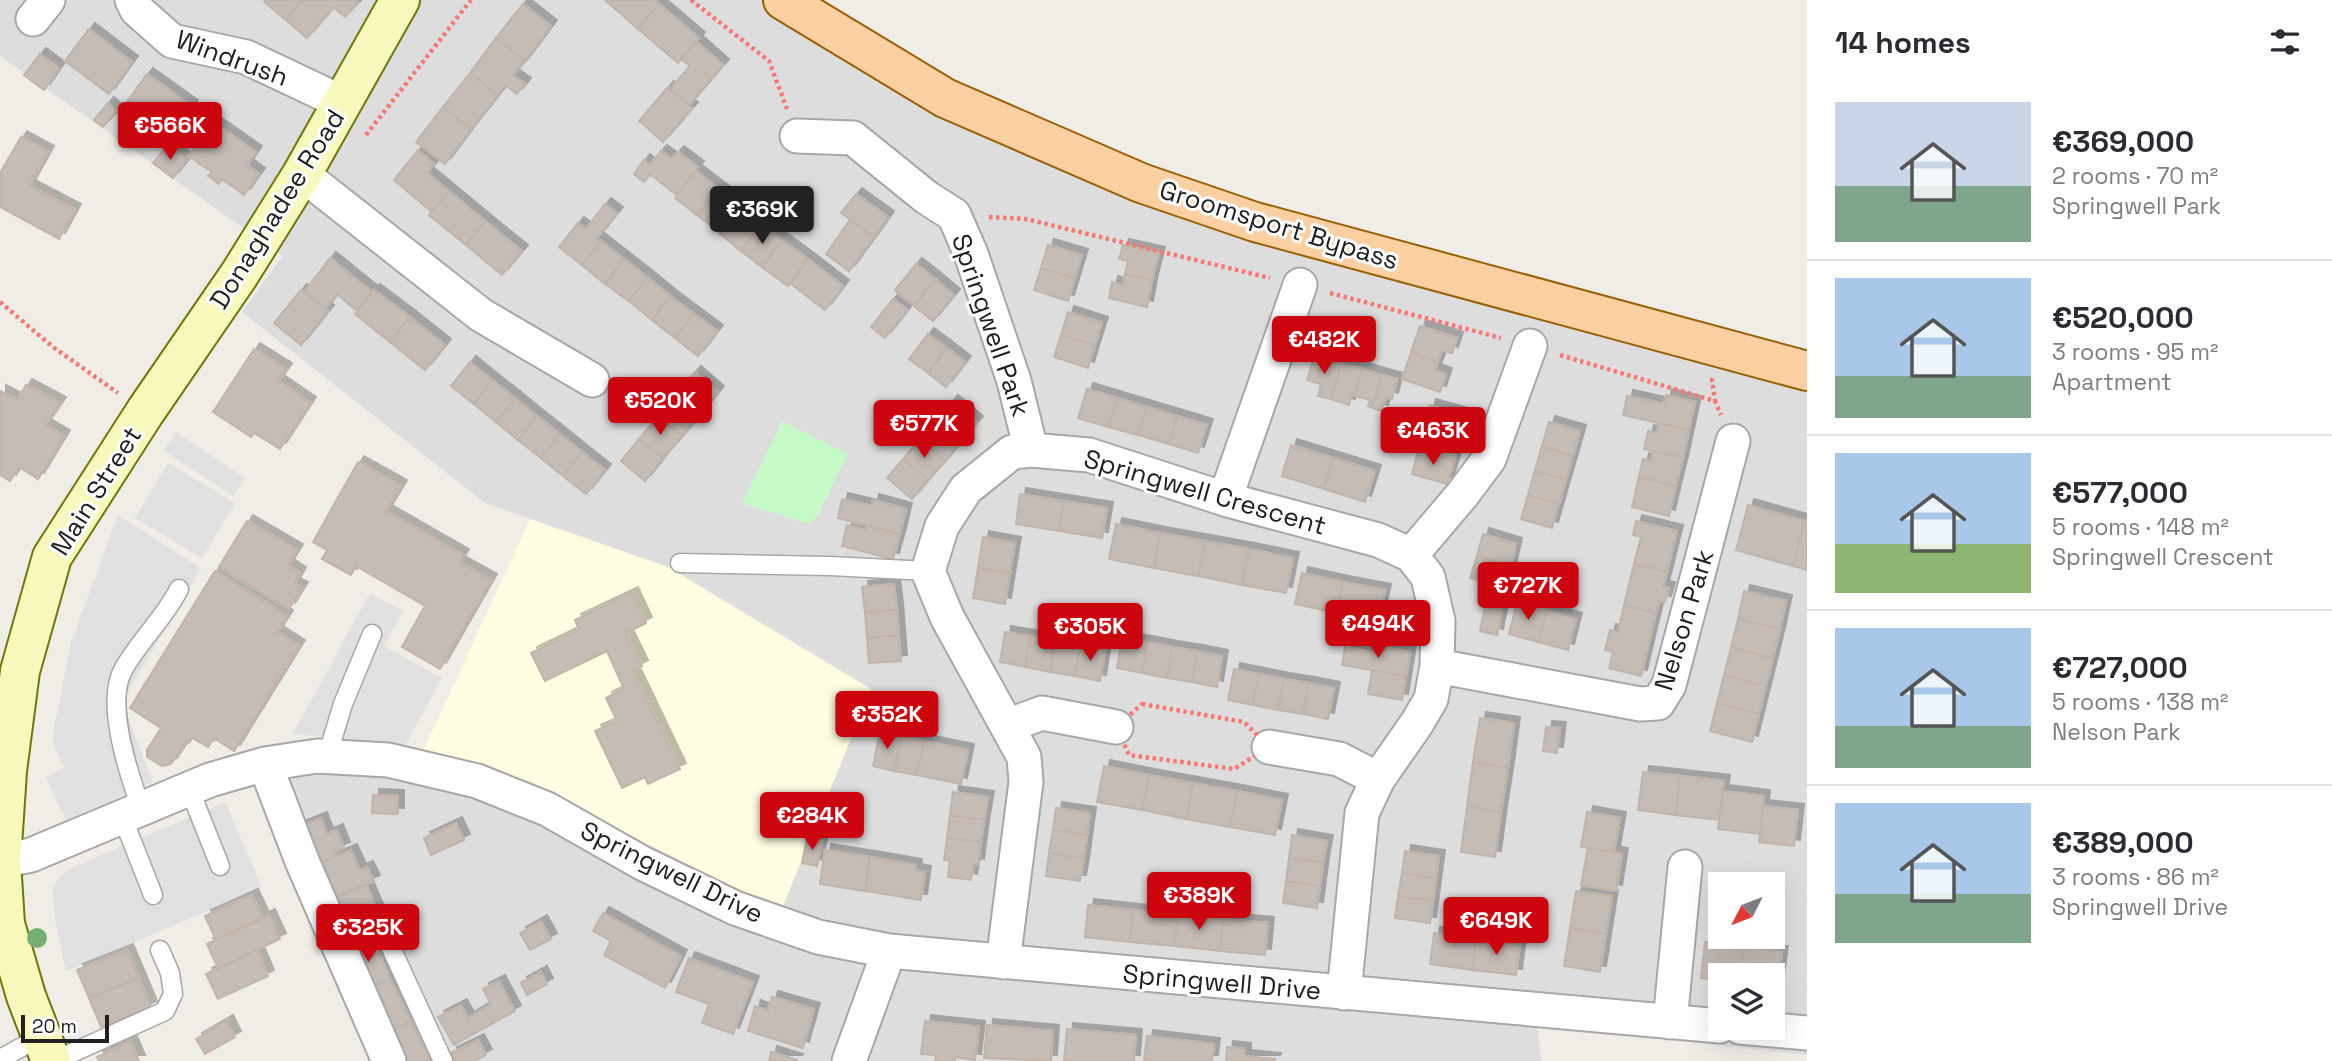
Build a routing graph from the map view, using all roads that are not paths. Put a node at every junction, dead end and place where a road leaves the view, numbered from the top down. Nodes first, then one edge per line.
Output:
1 (132, 0) edge
2 (400, 0) edge
3 (783, 0) edge
4 (343, 103) junction
5 (797, 136) road end
6 (302, 174) junction
7 (1300, 285) road end
8 (1530, 346) road end
9 (1807, 371) edge
10 (592, 380) dead end
11 (145, 412) joint
12 (1733, 441) road end
13 (1031, 450) junction
14 (1228, 500) junction
15 (1411, 555) junction
16 (680, 563) dead end
17 (928, 571) junction
18 (179, 589) dead end
19 (372, 634) dead end
20 (1437, 666) junction
21 (1007, 726) junction
22 (1116, 727) road end
23 (1269, 747) road end
24 (327, 757) junction
25 (265, 764) junction
26 (1378, 779) junction
27 (189, 788) junction
28 (132, 812) junction
29 (1, 862) edge
30 (220, 866) dead end
31 (1685, 867) dead end
32 (153, 895) dead end
33 (339, 945) junction
34 (160, 950) dead end
35 (889, 951) junction
36 (1003, 962) junction
37 (1343, 993) junction
38 (1670, 1021) junction
39 (1708, 1025) edge
40 (1785, 1031) edge
41 (1807, 1033) edge
42 (49, 1053) edge
43 (0, 1059) edge
44 (389, 1061) edge
45 (443, 1061) edge
46 (849, 1061) edge

1 - 4 street, Windrush
2 - 4 main road, Donaghadee Road
3 - 9 main road, Groomsport Bypass
4 - 6 main road, Donaghadee Road
5 - 13 street, Springwell Park
6 - 10 street
6 - 11 main road, Donaghadee Road
7 - 14 street
8 - 15 street
11 - 29 main road, Main Street
12 - 20 street, Nelson Park
13 - 14 street, Springwell Crescent
13 - 17 street, Springwell Crescent
14 - 15 street, Springwell Crescent
15 - 20 street
16 - 17 lane
17 - 21 street
18 - 28 lane
19 - 24 lane
20 - 26 street
21 - 22 street
21 - 36 street
23 - 26 street
24 - 25 street, Springwell Drive
24 - 35 street, Springwell Drive
25 - 27 street, Springwell Drive
25 - 33 street
26 - 37 street
27 - 28 street, Springwell Drive
27 - 30 lane
28 - 29 street, Springwell Drive
28 - 32 lane
29 - 42 main road, Main Street
31 - 38 street
33 - 44 street
33 - 45 lane
34 - 42 lane
35 - 36 street, Springwell Drive
35 - 46 street
36 - 37 street, Springwell Drive
37 - 38 street, Springwell Drive
38 - 39 street, Springwell Drive
40 - 41 street
42 - 43 lane

